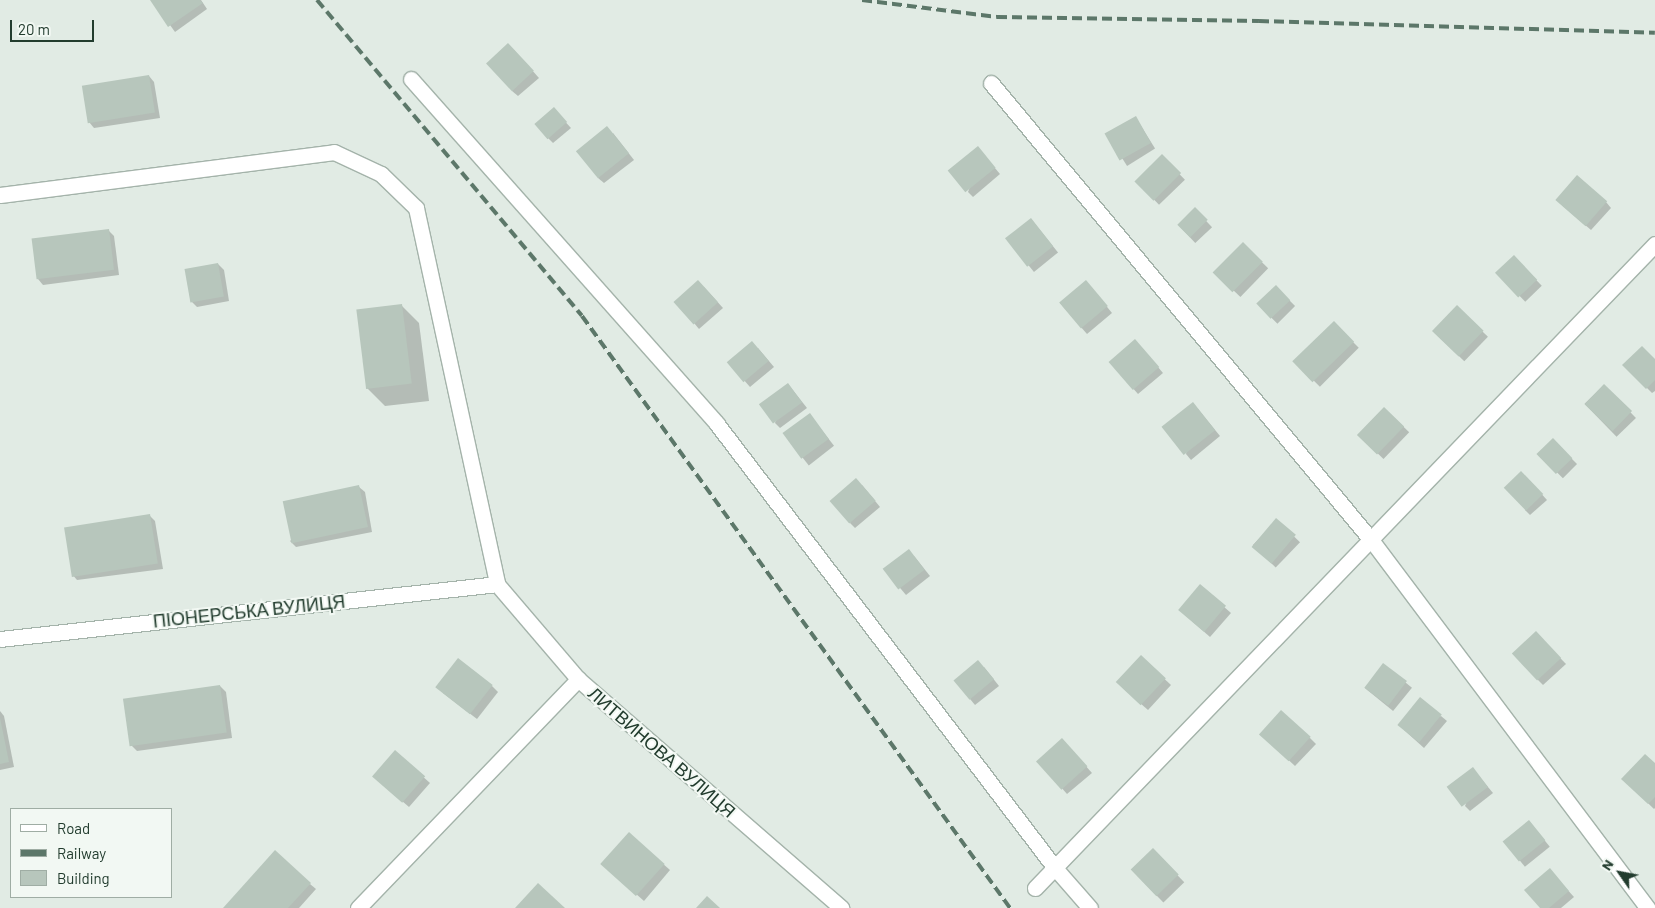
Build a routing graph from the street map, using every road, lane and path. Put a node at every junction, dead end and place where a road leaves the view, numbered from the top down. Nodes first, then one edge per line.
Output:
1 (411, 79) dead end
2 (991, 83) dead end
3 (0, 195) edge
4 (1655, 244) edge
5 (1372, 541) junction
6 (497, 584) junction
7 (0, 639) edge
8 (578, 679) junction
9 (1055, 868) junction
10 (1035, 888) dead end
11 (1649, 900) edge
12 (358, 908) edge
13 (840, 908) edge
14 (1090, 908) edge

1 - 9 street
2 - 5 street
3 - 6 street
4 - 5 street
5 - 9 street
5 - 11 street
6 - 7 street, ПІОНЕРСЬКА ВУЛИЦЯ
6 - 8 street, ЛИТВИНОВА ВУЛИЦЯ
8 - 12 street
8 - 13 street, ЛИТВИНОВА ВУЛИЦЯ
9 - 10 street
9 - 14 street

